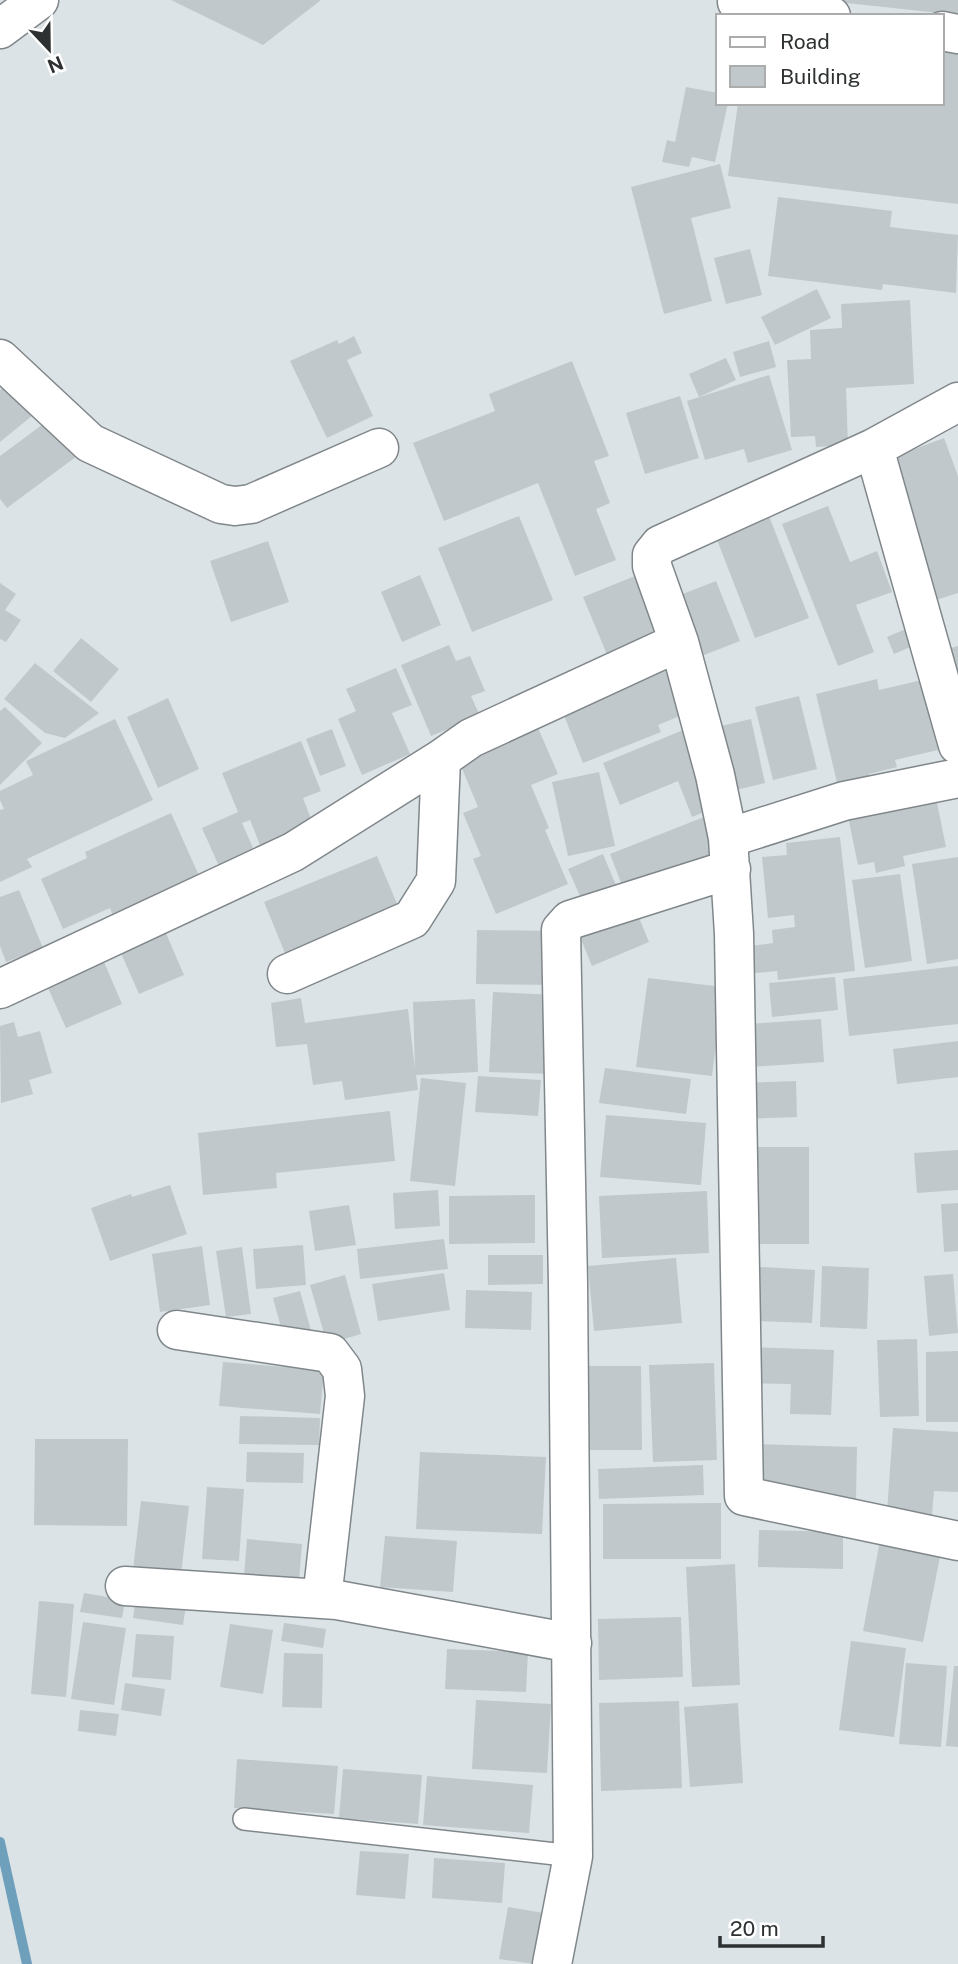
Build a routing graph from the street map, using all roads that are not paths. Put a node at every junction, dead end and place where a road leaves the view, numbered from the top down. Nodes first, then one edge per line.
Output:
1 (39, 0) edge
2 (737, 2) dead end
3 (818, 14) edge
4 (0, 29) edge
5 (0, 359) edge
6 (958, 401) edge
7 (379, 448) dead end
8 (874, 448) junction
9 (680, 642) junction
10 (958, 745) edge
11 (441, 759) junction
12 (958, 778) edge
13 (729, 853) junction
14 (287, 974) dead end
15 (0, 989) edge
16 (177, 1330) dead end
17 (958, 1541) edge
18 (125, 1586) dead end
19 (322, 1599) junction
20 (572, 1643) junction
21 (244, 1819) dead end
22 (573, 1856) junction
23 (552, 1964) edge

1 - 4 street
2 - 3 street
5 - 7 street
6 - 8 street
8 - 9 street
8 - 10 street
9 - 11 street
9 - 13 street
11 - 14 street
11 - 15 street
12 - 13 street
13 - 17 street
13 - 20 street
16 - 19 street
18 - 19 street
19 - 20 street
20 - 22 street
21 - 22 lane
22 - 23 street

